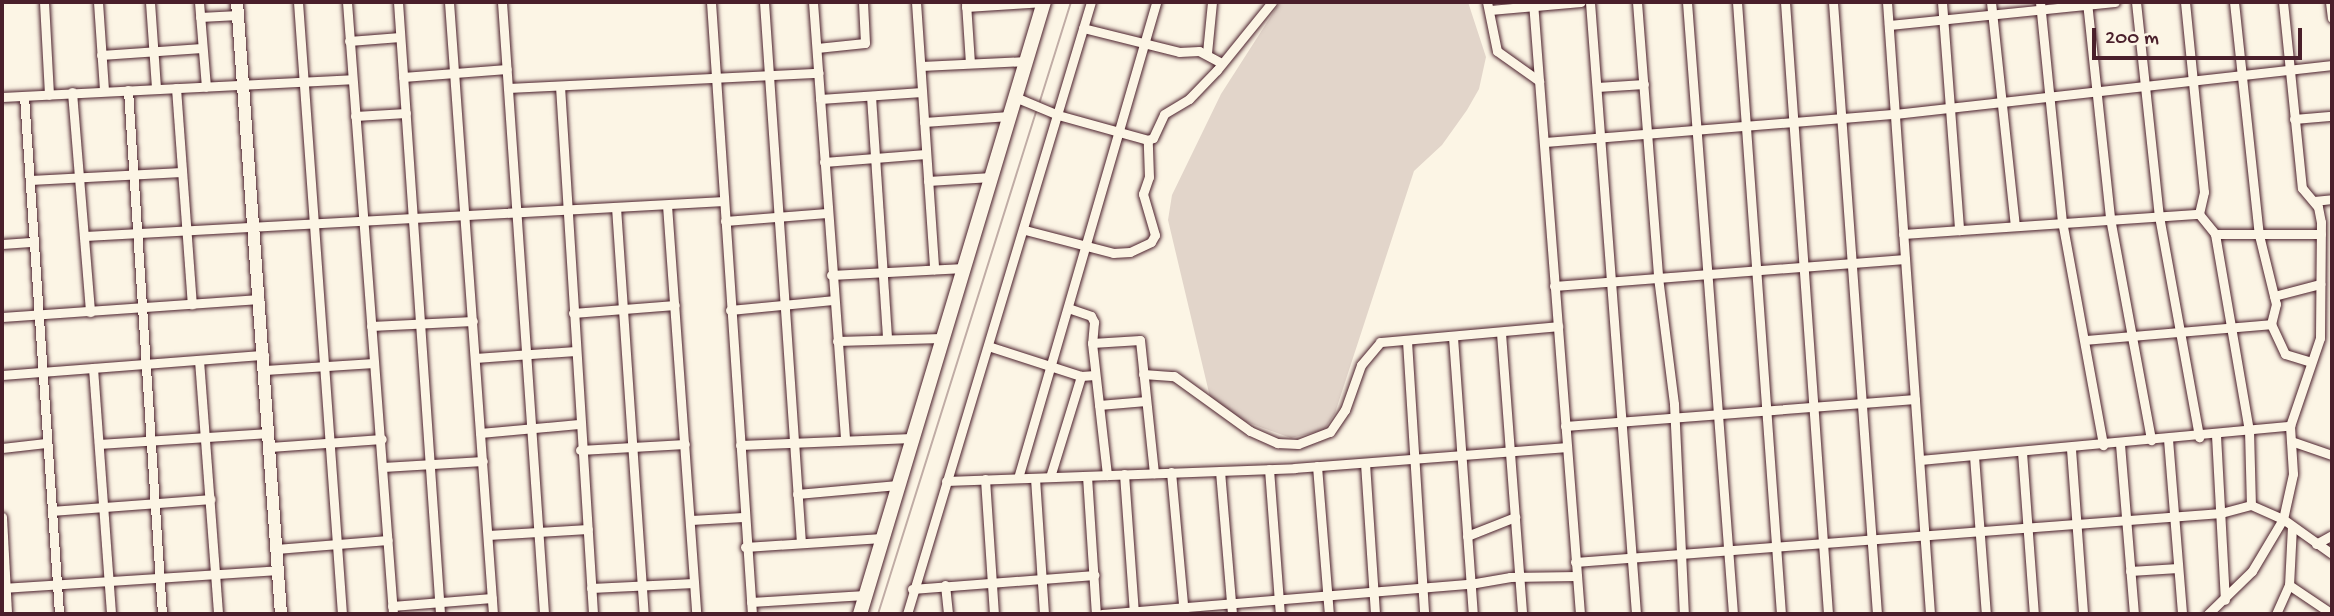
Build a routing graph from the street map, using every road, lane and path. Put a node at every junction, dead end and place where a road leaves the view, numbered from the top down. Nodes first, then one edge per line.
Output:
1 (44, 2) edge
2 (98, 2) edge
3 (150, 2) edge
4 (199, 2) edge
5 (237, 2) edge
6 (298, 2) edge
7 (347, 2) edge
8 (398, 2) edge
9 (449, 2) edge
10 (502, 2) edge
11 (710, 2) edge
12 (764, 2) edge
13 (813, 2) edge
14 (863, 2) edge
15 (916, 2) edge
16 (1044, 2) edge
17 (1091, 2) edge
18 (1156, 2) edge
19 (1212, 2) edge
20 (1272, 2) edge
21 (1581, 2) edge
22 (1590, 2) edge
23 (1637, 2) edge
24 (1687, 2) edge
25 (1737, 2) edge
26 (1785, 2) edge
27 (1833, 2) edge
28 (1887, 2) edge
29 (1942, 2) edge
30 (1992, 2) edge
31 (2115, 2) edge
32 (2136, 2) edge
33 (2185, 2) edge
34 (2234, 2) edge
35 (2283, 2) edge
36 (2330, 2) edge
37 (2087, 3) edge
38 (1533, 4) edge
39 (966, 5) edge
40 (1489, 6) edge
41 (2040, 6) edge
42 (238, 15) junction
43 (1993, 15) junction
44 (200, 17) junction
45 (2332, 18) edge
46 (1943, 19) junction
47 (1889, 25) junction
48 (1083, 28) junction
49 (400, 37) junction
50 (349, 41) junction
51 (1144, 44) junction
52 (202, 48) junction
53 (817, 48) junction
54 (153, 52) junction
55 (1207, 53) junction
56 (101, 55) junction
57 (1026, 61) junction
58 (970, 63) junction
59 (1222, 63) junction
60 (2332, 65) edge
61 (920, 66) junction
62 (507, 69) junction
63 (2290, 69) junction
64 (454, 73) junction
65 (819, 73) junction
66 (2241, 75) junction
67 (403, 77) junction
68 (768, 77) junction
69 (352, 79) junction
70 (2194, 79) junction
71 (1539, 81) junction
72 (303, 82) junction
73 (716, 82) junction
74 (1644, 84) junction
75 (243, 86) junction
76 (560, 86) junction
77 (2145, 86) junction
78 (156, 88) junction
79 (176, 88) junction
80 (206, 88) junction
81 (509, 88) junction
82 (1597, 88) junction
83 (104, 90) junction
84 (128, 90) junction
85 (2097, 91) junction
86 (72, 92) junction
87 (922, 92) junction
88 (49, 94) junction
89 (24, 96) junction
90 (871, 96) junction
91 (2049, 96) junction
92 (2, 97) edge
93 (1015, 97) junction
94 (820, 99) junction
95 (2000, 101) junction
96 (1951, 107) junction
97 (406, 113) junction
98 (1895, 114) junction
99 (1058, 115) junction
100 (355, 116) junction
101 (1009, 116) junction
102 (2332, 116) edge
103 (1843, 118) junction
104 (2294, 119) junction
105 (924, 122) junction
106 (1794, 122) junction
107 (1745, 126) junction
108 (1697, 130) junction
109 (1119, 132) junction
110 (1648, 133) junction
111 (1601, 137) junction
112 (1148, 140) junction
113 (1545, 142) junction
114 (926, 154) junction
115 (874, 159) junction
116 (824, 162) junction
117 (183, 172) junction
118 (133, 175) junction
119 (80, 177) junction
120 (991, 177) junction
121 (30, 180) junction
122 (928, 181) junction
123 (2332, 199) edge
124 (724, 201) junction
125 (2314, 201) junction
126 (667, 205) junction
127 (616, 207) junction
128 (568, 210) junction
129 (516, 212) junction
130 (827, 213) junction
131 (465, 214) junction
132 (2199, 214) junction
133 (779, 216) junction
134 (2159, 216) junction
135 (414, 218) junction
136 (2110, 218) junction
137 (725, 221) junction
138 (2062, 221) junction
139 (2332, 221) edge
140 (362, 222) junction
141 (2321, 222) junction
142 (313, 225) junction
143 (2015, 225) junction
144 (254, 229) junction
145 (1025, 230) junction
146 (1959, 230) junction
147 (187, 232) junction
148 (137, 234) junction
149 (1903, 234) junction
150 (2216, 234) junction
151 (2321, 234) junction
152 (2259, 235) junction
153 (85, 236) junction
154 (34, 242) junction
155 (2, 244) edge
156 (1085, 247) junction
157 (1905, 258) junction
158 (1852, 262) junction
159 (1804, 265) junction
160 (964, 268) junction
161 (934, 269) junction
162 (1756, 269) junction
163 (883, 272) junction
164 (1708, 273) junction
165 (831, 275) junction
166 (1658, 278) junction
167 (1611, 280) junction
168 (2320, 284) junction
169 (1554, 286) junction
170 (2274, 296) junction
171 (259, 299) junction
172 (833, 300) junction
173 (192, 304) junction
174 (784, 304) junction
175 (675, 305) junction
176 (142, 307) junction
177 (1068, 308) junction
178 (623, 309) junction
179 (730, 310) junction
180 (90, 312) junction
181 (573, 313) junction
182 (38, 314) junction
183 (2, 317) edge
184 (473, 321) junction
185 (420, 324) junction
186 (2271, 324) junction
187 (371, 326) junction
188 (1558, 326) junction
189 (2229, 328) junction
190 (1501, 333) junction
191 (2180, 333) junction
192 (1453, 337) junction
193 (2131, 337) junction
194 (887, 338) junction
195 (942, 338) junction
196 (2320, 338) junction
197 (2332, 338) edge
198 (2085, 340) junction
199 (837, 341) junction
200 (1406, 341) junction
201 (1092, 343) junction
202 (988, 346) junction
203 (576, 351) junction
204 (526, 353) junction
205 (264, 355) junction
206 (475, 358) junction
207 (199, 360) junction
208 (2311, 362) junction
209 (374, 363) junction
210 (145, 364) junction
211 (1051, 365) junction
212 (93, 368) junction
213 (324, 368) junction
214 (265, 370) junction
215 (41, 372) junction
216 (1095, 374) junction
217 (1143, 374) junction
218 (2, 375) edge
219 (1081, 376) junction
220 (1915, 399) junction
221 (1146, 401) junction
222 (1863, 404) junction
223 (1099, 405) junction
224 (1814, 406) junction
225 (1765, 411) junction
226 (1717, 414) junction
227 (1671, 416) junction
228 (1620, 421) junction
229 (579, 424) junction
230 (1565, 426) junction
231 (2290, 426) junction
232 (531, 429) junction
233 (2249, 430) junction
234 (269, 433) junction
235 (480, 433) junction
236 (2216, 435) junction
237 (2199, 437) junction
238 (205, 438) junction
239 (912, 438) junction
240 (382, 439) junction
241 (2168, 439) junction
242 (845, 440) junction
243 (2151, 440) junction
244 (2291, 440) junction
245 (151, 441) junction
246 (794, 441) junction
247 (46, 443) junction
248 (329, 443) junction
249 (99, 444) junction
250 (685, 444) junction
251 (2119, 444) junction
252 (740, 445) junction
253 (2103, 445) junction
254 (270, 447) junction
255 (635, 447) junction
256 (1566, 447) junction
257 (2, 448) edge
258 (2071, 449) junction
259 (580, 450) junction
260 (1510, 451) junction
261 (2022, 452) junction
262 (1461, 454) junction
263 (2332, 455) edge
264 (1974, 456) junction
265 (1413, 459) junction
266 (1920, 460) junction
267 (483, 461) junction
268 (1365, 463) junction
269 (431, 465) junction
270 (1317, 466) junction
271 (383, 467) junction
272 (1269, 469) junction
273 (1220, 471) junction
274 (1171, 472) junction
275 (1154, 473) junction
276 (1124, 474) junction
277 (1107, 475) junction
278 (1087, 476) junction
279 (1050, 477) junction
280 (1018, 478) junction
281 (1035, 478) junction
282 (985, 479) junction
283 (946, 481) junction
284 (898, 485) junction
285 (797, 494) junction
286 (211, 499) junction
287 (156, 503) junction
288 (2251, 505) junction
289 (104, 507) junction
290 (52, 510) junction
291 (2221, 513) junction
292 (2173, 516) junction
293 (2, 517) edge
294 (743, 517) junction
295 (1515, 517) junction
296 (2283, 519) junction
297 (691, 520) junction
298 (2125, 520) junction
299 (2076, 523) junction
300 (2292, 526) junction
301 (2029, 527) junction
302 (588, 529) junction
303 (539, 532) junction
304 (1980, 532) junction
305 (2332, 534) edge
306 (488, 535) junction
307 (1467, 536) junction
308 (1925, 536) junction
309 (882, 538) junction
310 (1873, 539) junction
311 (388, 540) junction
312 (1824, 542) junction
313 (801, 543) junction
314 (337, 544) junction
315 (2316, 544) junction
316 (745, 547) junction
317 (1776, 547) junction
318 (276, 549) junction
319 (1727, 552) junction
320 (2332, 554) edge
321 (1679, 556) junction
322 (1632, 559) junction
323 (1575, 562) junction
324 (2178, 568) junction
325 (278, 570) junction
326 (2130, 571) junction
327 (216, 573) junction
328 (1094, 575) junction
329 (1577, 576) junction
330 (160, 577) junction
331 (1520, 578) junction
332 (1042, 579) junction
333 (107, 580) junction
334 (694, 583) junction
335 (992, 583) junction
336 (57, 584) junction
337 (1471, 584) junction
338 (945, 585) junction
339 (2289, 585) junction
340 (642, 587) junction
341 (4, 588) edge
342 (592, 588) junction
343 (1422, 588) junction
344 (912, 589) junction
345 (1373, 591) junction
346 (865, 595) junction
347 (1328, 595) junction
348 (492, 598) junction
349 (1279, 599) junction
350 (2225, 600) junction
351 (751, 602) junction
352 (1231, 602) junction
353 (439, 603) junction
354 (393, 610) edge
355 (1184, 611) edge
356 (1134, 613) edge
357 (7, 614) edge
358 (59, 614) edge
359 (111, 614) edge
360 (162, 614) edge
361 (218, 614) edge
362 (281, 614) edge
363 (342, 614) edge
364 (440, 614) edge
365 (494, 614) edge
366 (544, 614) edge
367 (593, 614) edge
368 (644, 614) edge
369 (696, 614) edge
370 (752, 614) edge
371 (859, 614) edge
372 (907, 614) edge
373 (947, 614) edge
374 (995, 614) edge
375 (1044, 614) edge
376 (1096, 614) edge
377 (1102, 614) edge
378 (1232, 614) edge
379 (1280, 614) edge
380 (1329, 614) edge
381 (1375, 614) edge
382 (1424, 614) edge
383 (1473, 614) edge
384 (1522, 614) edge
385 (1580, 614) edge
386 (1636, 614) edge
387 (1684, 614) edge
388 (1733, 614) edge
389 (1781, 614) edge
390 (1828, 614) edge
391 (1877, 614) edge
392 (1930, 614) edge
393 (1986, 614) edge
394 (2034, 614) edge
395 (2083, 614) edge
396 (2134, 614) edge
397 (2182, 614) edge
398 (2208, 614) edge
399 (2276, 614) edge
400 (2332, 614) edge

1 - 88 street
2 - 56 street
3 - 54 street
4 - 44 street
5 - 42 street
6 - 72 street
7 - 50 street
8 - 49 street
9 - 64 street
10 - 62 street
11 - 73 street
12 - 68 street
13 - 53 street
14 - 53 street
15 - 61 street
16 - 39 street
16 - 57 main road
17 - 48 street
18 - 51 street
19 - 55 street
20 - 59 street
21 - 38 street
22 - 82 street
23 - 74 street
24 - 108 street
25 - 107 street
26 - 106 street
27 - 103 street
28 - 47 street
29 - 46 street
30 - 43 street
31 - 37 street
32 - 77 street
33 - 70 street
34 - 66 street
35 - 63 street
36 - 45 street
37 - 41 street
37 - 85 street
38 - 40 street
38 - 71 street
39 - 58 street
40 - 71 street
41 - 43 street
41 - 91 street
42 - 44 street
42 - 75 street
43 - 46 street
43 - 95 street
44 - 52 street
46 - 47 street
46 - 96 street
47 - 98 street
48 - 51 street
48 - 99 street
49 - 50 street
49 - 67 street
50 - 69 street
51 - 55 street
51 - 109 street
52 - 54 street
52 - 80 street
53 - 65 street
54 - 56 street
54 - 78 street
55 - 59 street
56 - 83 street
57 - 58 street
57 - 93 main road
58 - 61 street
59 - 112 street
60 - 63 street
61 - 87 street
62 - 64 street
62 - 81 street
63 - 66 street
63 - 104 street
64 - 67 street
64 - 131 street
65 - 68 street
65 - 94 street
66 - 70 street
66 - 152 street
67 - 97 street
68 - 73 street
68 - 133 street
69 - 72 street
69 - 100 street
70 - 77 street
70 - 132 street
71 - 113 street
72 - 75 street
72 - 142 street
73 - 76 street
73 - 124 street
74 - 82 street
74 - 110 street
75 - 80 street
75 - 144 street
76 - 81 street
76 - 128 street
77 - 85 street
77 - 134 street
78 - 79 street
78 - 84 street
79 - 80 street
79 - 117 street
81 - 129 street
82 - 111 street
83 - 84 street
83 - 86 street
84 - 118 street
85 - 91 street
85 - 136 street
86 - 88 street
86 - 119 street
87 - 90 street
87 - 105 street
88 - 89 street
89 - 92 street
89 - 121 street
90 - 94 street
90 - 115 street
91 - 95 street
91 - 138 street
93 - 99 street
93 - 101 main road
94 - 116 street
95 - 96 street
95 - 143 street
96 - 98 street
96 - 146 street
97 - 100 street
97 - 135 street
98 - 103 street
98 - 149 street
99 - 109 street
99 - 145 street
100 - 140 street
101 - 105 street
101 - 120 main road
102 - 104 street
103 - 106 street
103 - 158 street
104 - 125 street
105 - 114 street
106 - 107 street
106 - 159 street
107 - 108 street
107 - 162 street
108 - 110 street
108 - 164 street
109 - 112 street
109 - 156 street
110 - 111 street
110 - 166 street
111 - 113 street
111 - 167 street
112 - 156 street
113 - 169 street
114 - 115 street
114 - 122 street
115 - 116 street
115 - 163 street
116 - 130 street
117 - 118 street
117 - 147 street
118 - 119 street
118 - 148 street
119 - 121 street
119 - 153 street
120 - 122 street
120 - 160 main road
121 - 154 street
122 - 161 street
123 - 125 street
124 - 126 street
124 - 137 street
125 - 141 street
126 - 127 street
126 - 175 street
127 - 128 street
127 - 178 street
128 - 129 street
128 - 181 street
129 - 131 street
129 - 204 street
130 - 133 street
130 - 165 street
131 - 135 street
131 - 184 street
132 - 134 street
132 - 150 street
133 - 137 street
133 - 174 street
134 - 136 street
134 - 191 street
135 - 140 street
135 - 185 street
136 - 138 street
136 - 193 street
137 - 179 street
138 - 143 street
138 - 198 street
139 - 141 street
140 - 142 street
140 - 187 street
141 - 151 street
142 - 144 street
142 - 213 street
143 - 146 street
144 - 147 street
144 - 171 street
145 - 156 street
145 - 202 street
146 - 149 street
147 - 148 street
147 - 173 street
148 - 153 street
148 - 176 street
149 - 157 street
150 - 152 street
150 - 189 street
151 - 152 street
151 - 168 street
152 - 170 street
153 - 180 street
154 - 155 street
154 - 182 street
156 - 177 street
157 - 158 street
157 - 220 street
158 - 159 street
158 - 222 street
159 - 162 street
159 - 224 street
160 - 161 street
160 - 195 main road
161 - 163 street
162 - 164 street
162 - 225 street
163 - 165 street
163 - 194 street
164 - 166 street
164 - 226 street
165 - 172 street
166 - 167 street
166 - 227 street
167 - 169 street
167 - 228 street
168 - 170 street
168 - 196 street
169 - 188 street
170 - 186 street
171 - 173 street
171 - 205 street
172 - 174 street
172 - 199 street
173 - 176 street
174 - 179 street
174 - 246 street
175 - 178 street
175 - 250 street
176 - 180 street
176 - 210 street
177 - 201 street
177 - 211 street
178 - 181 street
178 - 255 street
179 - 252 street
180 - 182 street
181 - 203 street
182 - 183 street
182 - 215 street
184 - 185 street
184 - 206 street
185 - 187 street
185 - 269 street
186 - 189 street
186 - 208 street
187 - 209 street
188 - 190 street
188 - 230 street
189 - 191 street
189 - 233 street
190 - 192 street
190 - 260 street
191 - 193 street
191 - 237 street
192 - 200 street
192 - 262 street
193 - 198 street
193 - 243 street
194 - 195 street
194 - 199 street
195 - 239 main road
196 - 197 street
196 - 208 street
198 - 253 street
199 - 242 street
200 - 217 street
200 - 265 street
201 - 216 street
201 - 217 street
202 - 211 street
202 - 283 street
203 - 204 street
203 - 229 street
204 - 206 street
204 - 232 street
205 - 207 street
205 - 214 street
206 - 235 street
207 - 210 street
207 - 238 street
208 - 231 street
209 - 213 street
209 - 240 street
210 - 212 street
210 - 245 street
211 - 219 street
211 - 280 street
212 - 215 street
212 - 249 street
213 - 214 street
213 - 248 street
214 - 234 street
215 - 218 street
215 - 247 street
216 - 219 street
216 - 223 street
217 - 221 street
219 - 279 street
220 - 222 street
220 - 266 street
221 - 223 street
221 - 275 street
222 - 224 street
222 - 310 street
223 - 277 street
224 - 225 street
224 - 312 street
225 - 226 street
225 - 317 street
226 - 227 street
226 - 319 street
227 - 228 street
227 - 321 street
228 - 230 street
228 - 322 street
229 - 232 street
229 - 259 street
230 - 256 street
231 - 233 street
231 - 244 street
232 - 235 street
232 - 303 street
233 - 236 street
233 - 288 street
234 - 238 street
234 - 254 street
235 - 267 street
236 - 237 street
236 - 291 street
237 - 241 street
238 - 245 street
238 - 286 street
239 - 242 street
239 - 284 main road
240 - 248 street
240 - 271 street
241 - 243 street
241 - 292 street
242 - 246 street
243 - 251 street
244 - 263 street
244 - 296 street
245 - 249 street
245 - 287 street
246 - 252 street
246 - 285 street
247 - 257 street
247 - 290 street
248 - 254 street
248 - 314 street
249 - 289 street
250 - 255 street
250 - 297 street
251 - 253 street
251 - 298 street
252 - 294 street
253 - 258 street
254 - 318 street
255 - 259 street
255 - 340 street
256 - 260 street
256 - 323 street
258 - 261 street
258 - 299 street
259 - 302 street
260 - 262 street
260 - 295 street
261 - 264 street
261 - 301 street
262 - 265 street
262 - 307 street
264 - 266 street
264 - 304 street
265 - 268 street
265 - 343 street
266 - 308 street
267 - 269 street
267 - 306 street
268 - 270 street
268 - 345 street
269 - 271 street
269 - 353 street
270 - 272 street
270 - 347 street
271 - 311 street
272 - 273 street
272 - 349 street
273 - 274 street
273 - 352 street
274 - 275 street
274 - 355 street
275 - 276 street
276 - 277 street
276 - 356 street
277 - 278 street
278 - 279 street
278 - 328 street
279 - 281 street
280 - 281 street
280 - 282 street
281 - 332 street
282 - 283 street
282 - 335 street
283 - 344 street
284 - 285 street
284 - 309 main road
285 - 313 street
286 - 287 street
286 - 327 street
287 - 289 street
287 - 330 street
288 - 291 street
288 - 296 street
289 - 290 street
289 - 333 street
290 - 336 street
291 - 292 street
291 - 350 street
292 - 298 street
292 - 324 street
293 - 341 street
294 - 297 street
294 - 316 street
295 - 307 street
295 - 331 street
296 - 300 street
296 - 350 street
297 - 334 street
298 - 299 street
298 - 326 street
299 - 301 street
299 - 395 street
300 - 315 street
300 - 339 street
301 - 304 street
301 - 394 street
302 - 303 street
302 - 342 street
303 - 306 street
303 - 366 street
304 - 308 street
304 - 393 street
305 - 315 street
306 - 348 street
307 - 337 street
308 - 310 street
308 - 392 street
309 - 313 street
309 - 346 main road
310 - 312 street
310 - 391 street
311 - 314 street
311 - 354 street
312 - 317 street
312 - 390 street
313 - 316 street
314 - 318 street
314 - 363 street
315 - 320 street
316 - 351 street
317 - 319 street
317 - 389 street
318 - 325 street
319 - 321 street
319 - 388 street
321 - 322 street
321 - 387 street
322 - 323 street
322 - 386 street
323 - 329 street
324 - 326 street
324 - 397 street
325 - 327 street
325 - 362 street
326 - 396 street
327 - 330 street
327 - 361 street
328 - 332 street
328 - 376 street
329 - 331 street
329 - 385 street
330 - 333 street
330 - 360 street
331 - 337 street
331 - 384 street
332 - 335 street
332 - 375 street
333 - 336 street
333 - 359 street
334 - 340 street
334 - 369 street
335 - 338 street
335 - 374 street
336 - 341 street
336 - 358 street
337 - 343 street
337 - 383 street
338 - 344 street
338 - 373 street
339 - 399 street
339 - 400 street
340 - 342 street
340 - 368 street
341 - 357 street
342 - 367 street
343 - 345 street
343 - 382 street
344 - 372 street
345 - 347 street
345 - 381 street
346 - 351 street
346 - 371 main road
347 - 349 street
347 - 380 street
348 - 353 street
348 - 365 street
349 - 352 street
349 - 379 street
350 - 398 street
351 - 370 street
352 - 355 street
352 - 378 street
353 - 354 street
353 - 364 street
355 - 356 street
356 - 377 street

